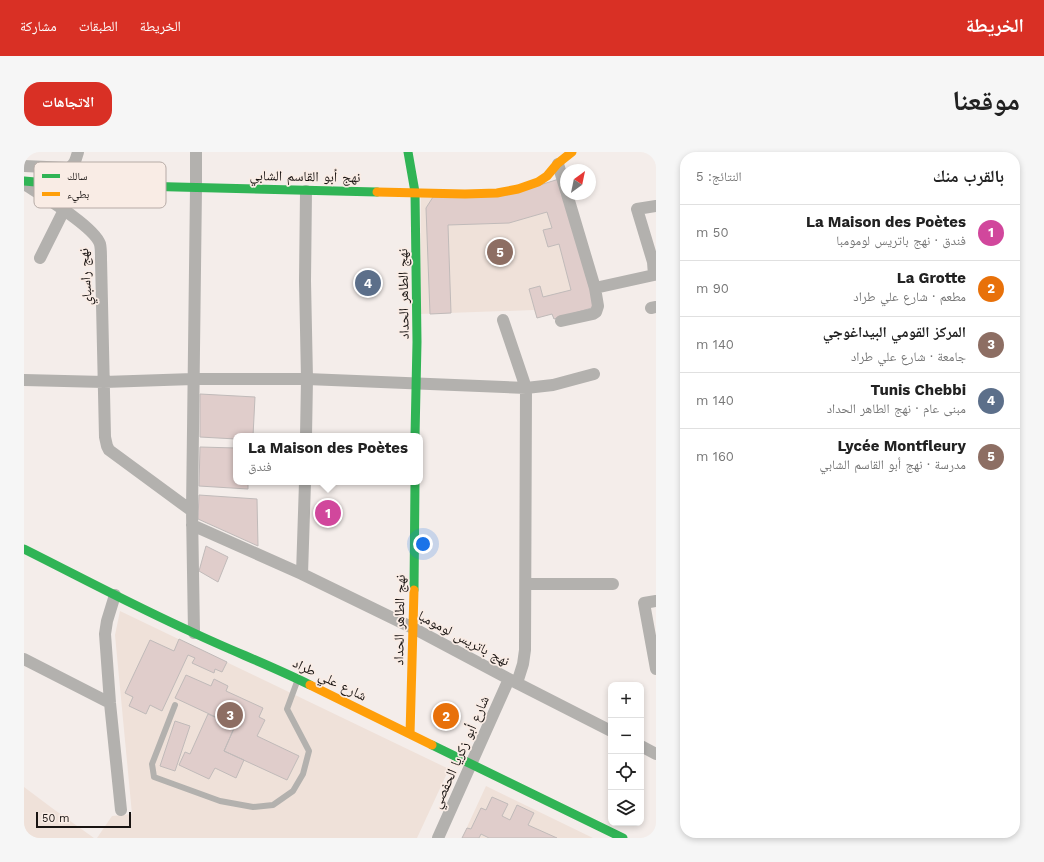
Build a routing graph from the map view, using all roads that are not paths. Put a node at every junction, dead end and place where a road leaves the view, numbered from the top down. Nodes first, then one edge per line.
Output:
1 (78, 152) edge
2 (196, 152) edge
3 (408, 152) edge
4 (572, 152) edge
5 (75, 162) edge
6 (558, 164) junction
7 (24, 166) edge
8 (34, 166) edge
9 (560, 171) edge
10 (24, 184) edge
11 (166, 187) edge
12 (196, 188) junction
13 (34, 190) edge
14 (306, 191) junction
15 (415, 192) junction
16 (568, 200) edge
17 (656, 206) edge
18 (61, 208) edge
19 (64, 210) junction
20 (40, 258) dead end
21 (654, 262) edge
22 (595, 288) junction
23 (504, 320) dead end
24 (561, 321) dead end
25 (594, 374) dead end
26 (193, 379) junction
27 (307, 379) junction
28 (24, 380) edge
29 (104, 382) junction
30 (416, 384) junction
31 (526, 388) junction
32 (306, 433) edge
33 (416, 433) edge
34 (304, 485) edge
35 (415, 485) edge
36 (192, 511) junction
37 (192, 525) junction
38 (24, 549) edge
39 (302, 574) junction
40 (526, 584) junction
41 (613, 584) dead end
42 (115, 595) junction
43 (656, 601) edge
44 (413, 628) junction
45 (194, 633) junction
46 (24, 659) edge
47 (656, 670) edge
48 (298, 679) junction
49 (513, 681) junction
50 (110, 703) junction
51 (175, 705) dead end
52 (608, 729) edge
53 (410, 734) junction
54 (644, 748) edge
55 (656, 754) edge
56 (471, 764) junction
57 (121, 810) dead end
58 (438, 838) edge
59 (623, 838) edge

1 - 5 street
2 - 12 street
3 - 15 street, نهج الطاهر الحداد
4 - 6 street, نهج أبو القاسم الشابي
6 - 9 street
6 - 15 street, نهج أبو القاسم الشابي
7 - 8 street
10 - 13 street, نهج راسباي
11 - 12 street, نهج أبو القاسم الشابي
12 - 14 street, نهج أبو القاسم الشابي
12 - 26 street
14 - 15 street, نهج أبو القاسم الشابي
14 - 27 street
15 - 30 street, نهج الطاهر الحداد
16 - 22 street
17 - 21 street
18 - 19 street, نهج راسباي
19 - 20 street
19 - 29 street, نهج راسباي
21 - 22 street
22 - 24 street
23 - 31 street, شارع أبو زكريا الحفصي
25 - 31 street
26 - 27 street
26 - 29 street
26 - 36 street
27 - 30 street
27 - 32 street
28 - 29 street
29 - 36 street
30 - 31 street
30 - 33 street, نهج الطاهر الحداد
31 - 40 street, شارع أبو زكريا الحفصي
34 - 39 street
35 - 44 street, نهج الطاهر الحداد
36 - 37 street
37 - 39 street, نهج باتريس لومومبا
37 - 45 street
38 - 42 street, شارع علي طراد
39 - 44 street, نهج باتريس لومومبا
40 - 41 street
40 - 49 street, شارع أبو زكريا الحفصي
42 - 45 street, شارع علي طراد
42 - 50 street
43 - 47 street
44 - 49 street, نهج باتريس لومومبا
44 - 53 street, نهج الطاهر الحداد
45 - 48 street, شارع علي طراد
46 - 50 street
48 - 51 lane
48 - 53 street, شارع علي طراد
49 - 52 street, نهج باتريس لومومبا
49 - 56 street, شارع أبو زكريا الحفصي
50 - 57 street
53 - 56 street, شارع علي طراد
54 - 55 street
56 - 58 street, شارع أبو زكريا الحفصي
56 - 59 street, شارع علي طراد

